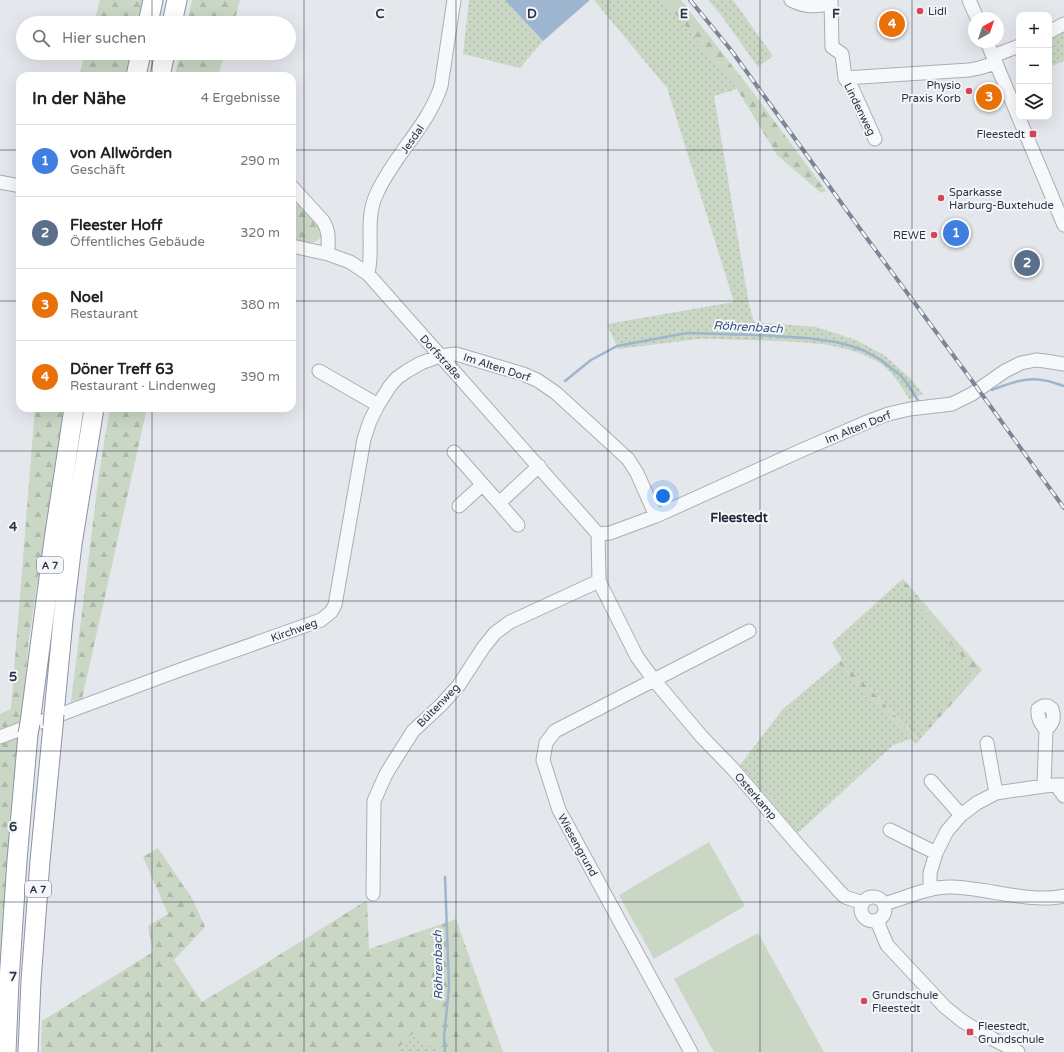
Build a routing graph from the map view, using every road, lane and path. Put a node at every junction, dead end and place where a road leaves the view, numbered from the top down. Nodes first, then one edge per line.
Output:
1 (153, 0) edge
2 (178, 0) edge
3 (454, 0) edge
4 (791, 0) edge
5 (972, 1) edge
6 (831, 2) edge
7 (975, 12) edge
8 (150, 16) edge
9 (174, 16) edge
10 (1064, 24) edge
11 (1052, 30) edge
12 (989, 48) edge
13 (1016, 48) edge
14 (994, 59) junction
15 (139, 60) edge
16 (163, 60) edge
17 (137, 72) edge
18 (161, 72) edge
19 (845, 78) junction
20 (876, 139) dead end
21 (0, 182) edge
22 (16, 185) edge
23 (296, 191) edge
24 (1059, 198) edge
25 (1064, 225) edge
26 (296, 247) edge
27 (328, 254) junction
28 (368, 274) junction
29 (440, 356) junction
30 (1063, 365) edge
31 (319, 372) dead end
32 (378, 405) junction
33 (73, 412) edge
34 (93, 412) edge
35 (454, 452) dead end
36 (539, 466) junction
37 (482, 485) junction
38 (499, 503) junction
39 (459, 506) dead end
40 (656, 516) junction
41 (518, 525) dead end
42 (598, 534) junction
43 (599, 581) junction
44 (749, 631) dead end
45 (654, 680) junction
46 (1046, 730) dead end
47 (0, 736) edge
48 (987, 743) dead end
49 (930, 782) dead end
50 (1055, 785) edge
51 (996, 793) junction
52 (1064, 796) edge
53 (961, 815) junction
54 (890, 830) dead end
55 (936, 853) junction
56 (930, 890) junction
57 (373, 894) dead end
58 (1064, 896) edge
59 (863, 903) junction
60 (884, 904) junction
61 (877, 921) junction
62 (6, 1052) edge
63 (28, 1052) edge
64 (691, 1052) edge
65 (1018, 1052) edge

1 - 8 highway
2 - 9 highway
3 - 28 street, Jesdal
4 - 6 street
5 - 7 street
6 - 19 street, Lindenweg
10 - 11 street
12 - 14 street
13 - 14 street, Lindenweg
14 - 19 street, Lindenweg
14 - 24 street
15 - 17 highway
16 - 18 highway
19 - 20 street, Lindenweg
21 - 22 street
23 - 27 street
24 - 25 street
26 - 27 street, Dorfstraße
27 - 28 street, Dorfstraße
28 - 29 street, Dorfstraße
29 - 32 street, Kirchweg
29 - 36 street, Dorfstraße
29 - 40 street, Im Alten Dorf
30 - 40 street, Im Alten Dorf
31 - 32 street
32 - 47 street, Kirchweg
33 - 62 highway, A 7
34 - 63 highway, A 7
35 - 37 street
36 - 38 street
36 - 42 street, Dorfstraße
37 - 38 street
37 - 39 street
38 - 41 street
40 - 42 street, Im Alten Dorf
42 - 43 street, Osterkamp
43 - 45 street, Osterkamp
43 - 57 street, Bültenweg
44 - 45 street
45 - 59 street, Osterkamp
45 - 64 street, Wiesengrund
46 - 50 street
48 - 51 street
49 - 53 street
50 - 51 street
50 - 52 street
51 - 53 street
53 - 55 street
54 - 55 street
55 - 56 street
56 - 58 street
56 - 60 street
59 - 60 street
59 - 61 street
60 - 61 street
61 - 65 street

